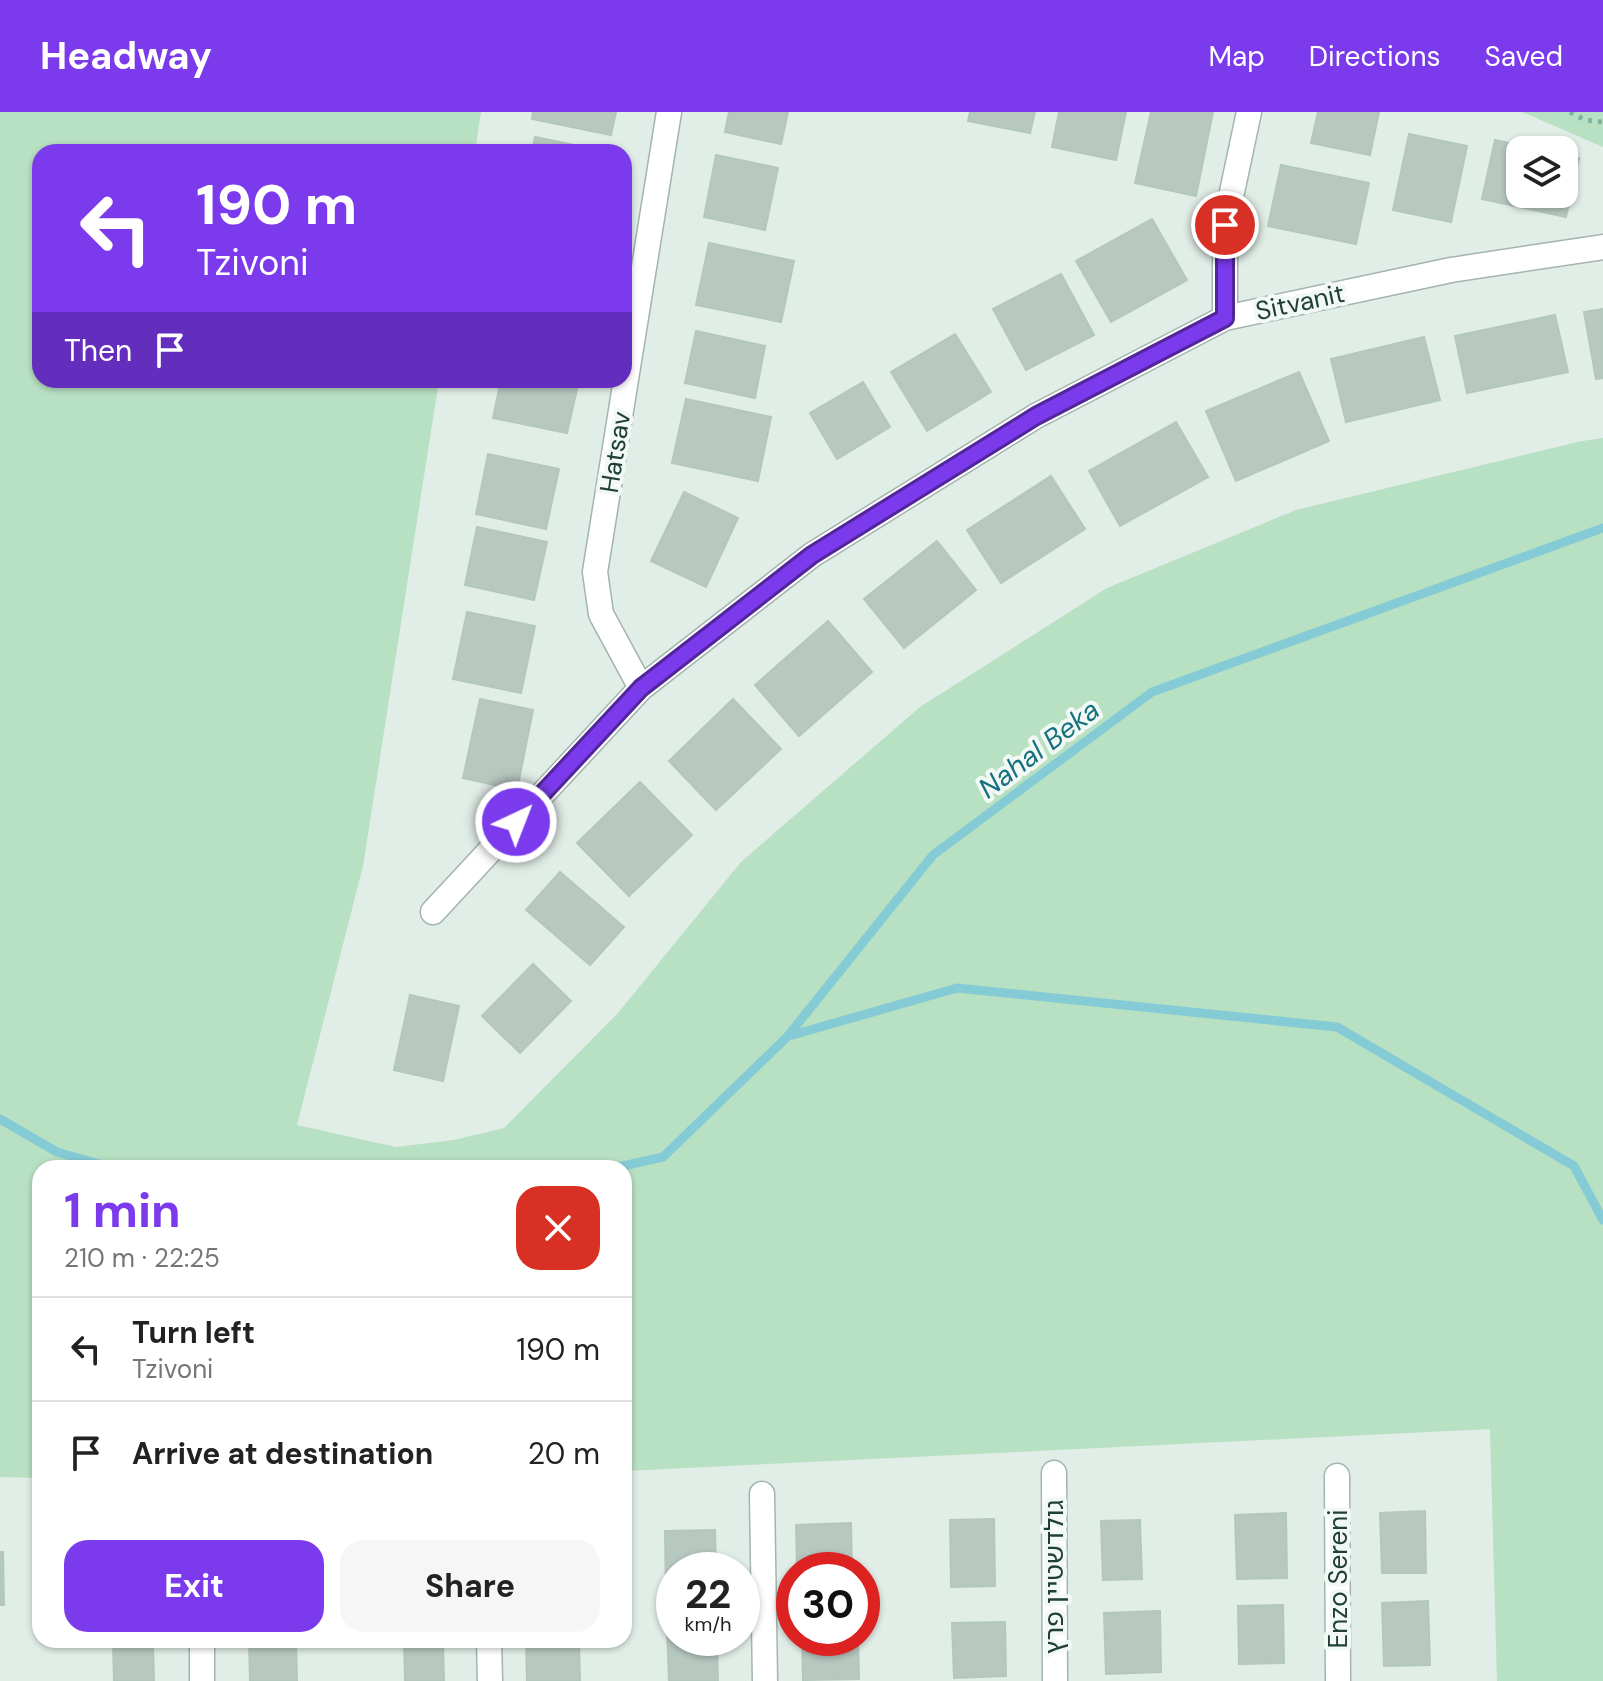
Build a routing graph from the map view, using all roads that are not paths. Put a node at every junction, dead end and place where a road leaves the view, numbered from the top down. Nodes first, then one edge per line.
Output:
1 (669, 112) edge
2 (1249, 112) edge
3 (1603, 247) edge
4 (1225, 318) junction
5 (632, 342) edge
6 (625, 388) edge
7 (641, 688) junction
8 (433, 912) dead end
9 (1054, 1473) dead end
10 (1337, 1476) dead end
11 (762, 1494) dead end
12 (202, 1648) edge
13 (489, 1648) edge
14 (202, 1681) edge
15 (490, 1681) edge
16 (765, 1681) edge
17 (1055, 1681) edge
18 (1338, 1681) edge

1 - 5 street, Hatsav
2 - 4 street
3 - 4 street, Sitvanit
4 - 7 street, Sitvanit
6 - 7 street, Hatsav
7 - 8 street, Sitvanit
9 - 17 street, גולדשטיין פרץ
10 - 18 street, Enzo Sereni
11 - 16 street
12 - 14 street
13 - 15 street

